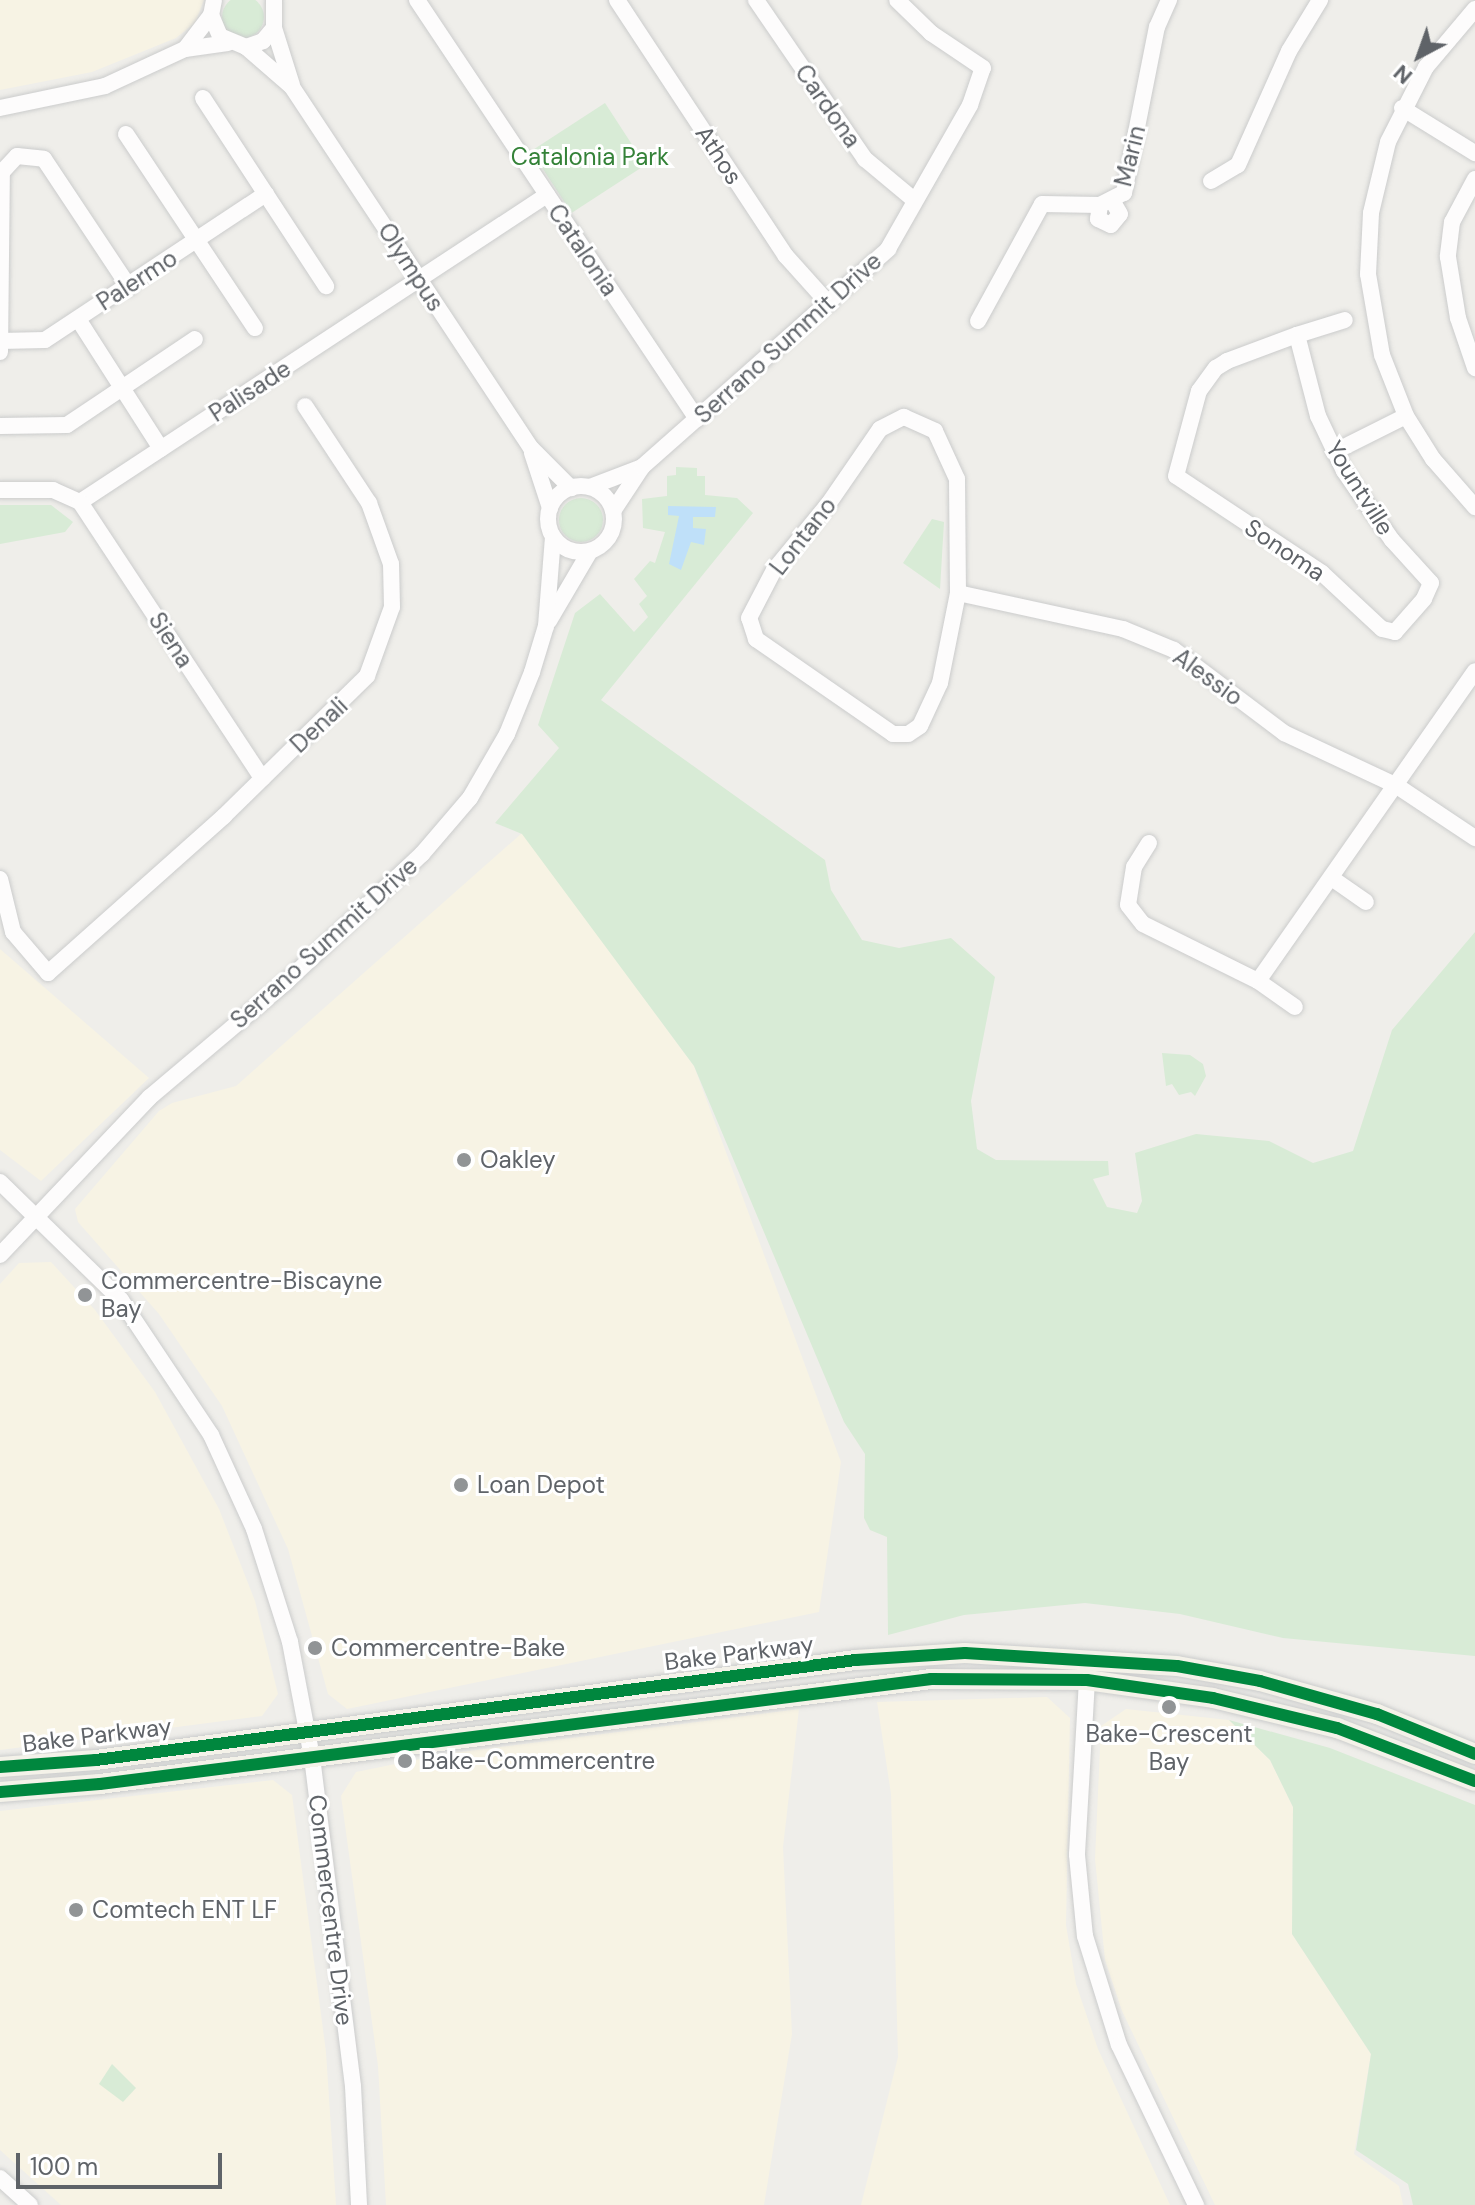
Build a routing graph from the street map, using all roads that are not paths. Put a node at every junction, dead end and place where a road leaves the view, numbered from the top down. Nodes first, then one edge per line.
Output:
1 (417, 0) edge
2 (617, 0) edge
3 (756, 0) edge
4 (897, 0) edge
5 (1169, 0) edge
6 (1320, 0) edge
7 (278, 3) edge
8 (212, 8) edge
9 (1475, 9) edge
10 (274, 28) junction
11 (228, 43) junction
12 (246, 47) junction
13 (185, 49) junction
14 (292, 87) junction
15 (203, 98) dead end
16 (0, 108) edge
17 (1402, 108) junction
18 (126, 134) dead end
19 (1475, 153) edge
20 (1475, 179) edge
21 (1211, 181) dead end
22 (266, 194) junction
23 (547, 195) junction
24 (913, 199) junction
25 (196, 241) junction
26 (419, 279) junction
27 (326, 286) dead end
28 (129, 287) junction
29 (829, 304) junction
30 (78, 319) junction
31 (1345, 320) dead end
32 (978, 321) dead end
33 (255, 328) dead end
34 (1297, 335) junction
35 (195, 339) dead end
36 (0, 341) edge
37 (0, 352) edge
38 (1475, 368) edge
39 (122, 388) junction
40 (305, 406) dead end
41 (1406, 416) junction
42 (697, 419) junction
43 (0, 426) edge
44 (531, 448) junction
45 (161, 449) junction
46 (1334, 452) junction
47 (642, 467) junction
48 (590, 487) junction
49 (571, 488) junction
50 (0, 490) edge
51 (1472, 499) edge
52 (80, 502) junction
53 (550, 508) junction
54 (613, 511) junction
55 (553, 537) junction
56 (590, 551) junction
57 (958, 593) junction
58 (546, 626) junction
59 (1388, 632) joint
60 (1475, 671) edge
61 (262, 778) junction
62 (1397, 786) junction
63 (1475, 838) edge
64 (1149, 843) dead end
65 (0, 879) edge
66 (1333, 879) junction
67 (1366, 902) dead end
68 (1258, 981) junction
69 (1295, 1007) dead end
70 (0, 1182) edge
71 (38, 1215) junction
72 (0, 1255) edge
73 (1087, 1680) junction
74 (1289, 1690) junction
75 (308, 1731) junction
76 (1475, 1754) edge
77 (312, 1757) junction
78 (0, 1767) edge
79 (1475, 1781) edge
80 (0, 1792) edge
81 (0, 2178) edge
82 (30, 2205) edge
83 (359, 2205) edge
84 (1196, 2205) edge

1 - 23 street, Catalonia
2 - 29 street, Athos
3 - 24 street, Cardona
4 - 24 street, Serrano Summit Drive
5 - 32 street, Marin
6 - 21 street
7 - 10 street
8 - 11 street
8 - 13 street
9 - 17 street
10 - 12 street
10 - 14 street, Olympus
11 - 12 street
11 - 13 street
12 - 14 street, Olympus
13 - 16 street
14 - 26 street, Olympus
15 - 22 street
17 - 19 street
17 - 41 street
18 - 25 street
20 - 38 street
22 - 25 street, Palermo
22 - 27 street
23 - 26 street, Palisade
23 - 42 street, Catalonia
24 - 29 street, Serrano Summit Drive
25 - 28 street, Palermo
25 - 33 street
26 - 44 street, Olympus
26 - 45 street, Palisade
28 - 30 street, Palermo
28 - 36 street
29 - 42 street, Serrano Summit Drive
30 - 36 street, Palermo
30 - 39 street
31 - 34 street
34 - 46 street, Yountville
34 - 59 street, Sonoma
35 - 39 street
36 - 37 street
39 - 43 street
39 - 45 street
40 - 61 street, Denali
41 - 46 street
41 - 51 street
42 - 47 street, Serrano Summit Drive
44 - 49 street, Olympus
44 - 53 street, Olympus
45 - 52 street, Palisade
46 - 59 street, Yountville
47 - 48 street, Serrano Summit Drive
47 - 54 street, Serrano Summit Drive
48 - 49 street, Serrano Summit Drive
48 - 54 street
49 - 53 street
50 - 52 street
52 - 61 street, Siena
53 - 55 street, Serrano Summit Drive
54 - 56 street, Serrano Summit Drive
55 - 56 street
55 - 58 street, Serrano Summit Drive
56 - 58 street, Serrano Summit Drive
57 - 57 street, Lontano
57 - 62 street, Alessio
58 - 71 street, Serrano Summit Drive
60 - 62 street
61 - 65 street, Denali
62 - 63 street, Alessio
62 - 66 street
64 - 68 street
66 - 67 street
66 - 68 street
68 - 69 street
70 - 71 street, Commercentre Drive
71 - 72 street, Serrano Summit Drive
71 - 75 street, Commercentre Drive
73 - 74 main road
73 - 77 main road, Bake Parkway
73 - 79 main road, Bake Parkway
73 - 84 street
74 - 75 main road, Bake Parkway
74 - 76 main road, Bake Parkway
75 - 77 street, Commercentre Drive
75 - 78 main road, Bake Parkway
77 - 80 main road, Bake Parkway
77 - 83 street, Commercentre Drive
81 - 82 street

